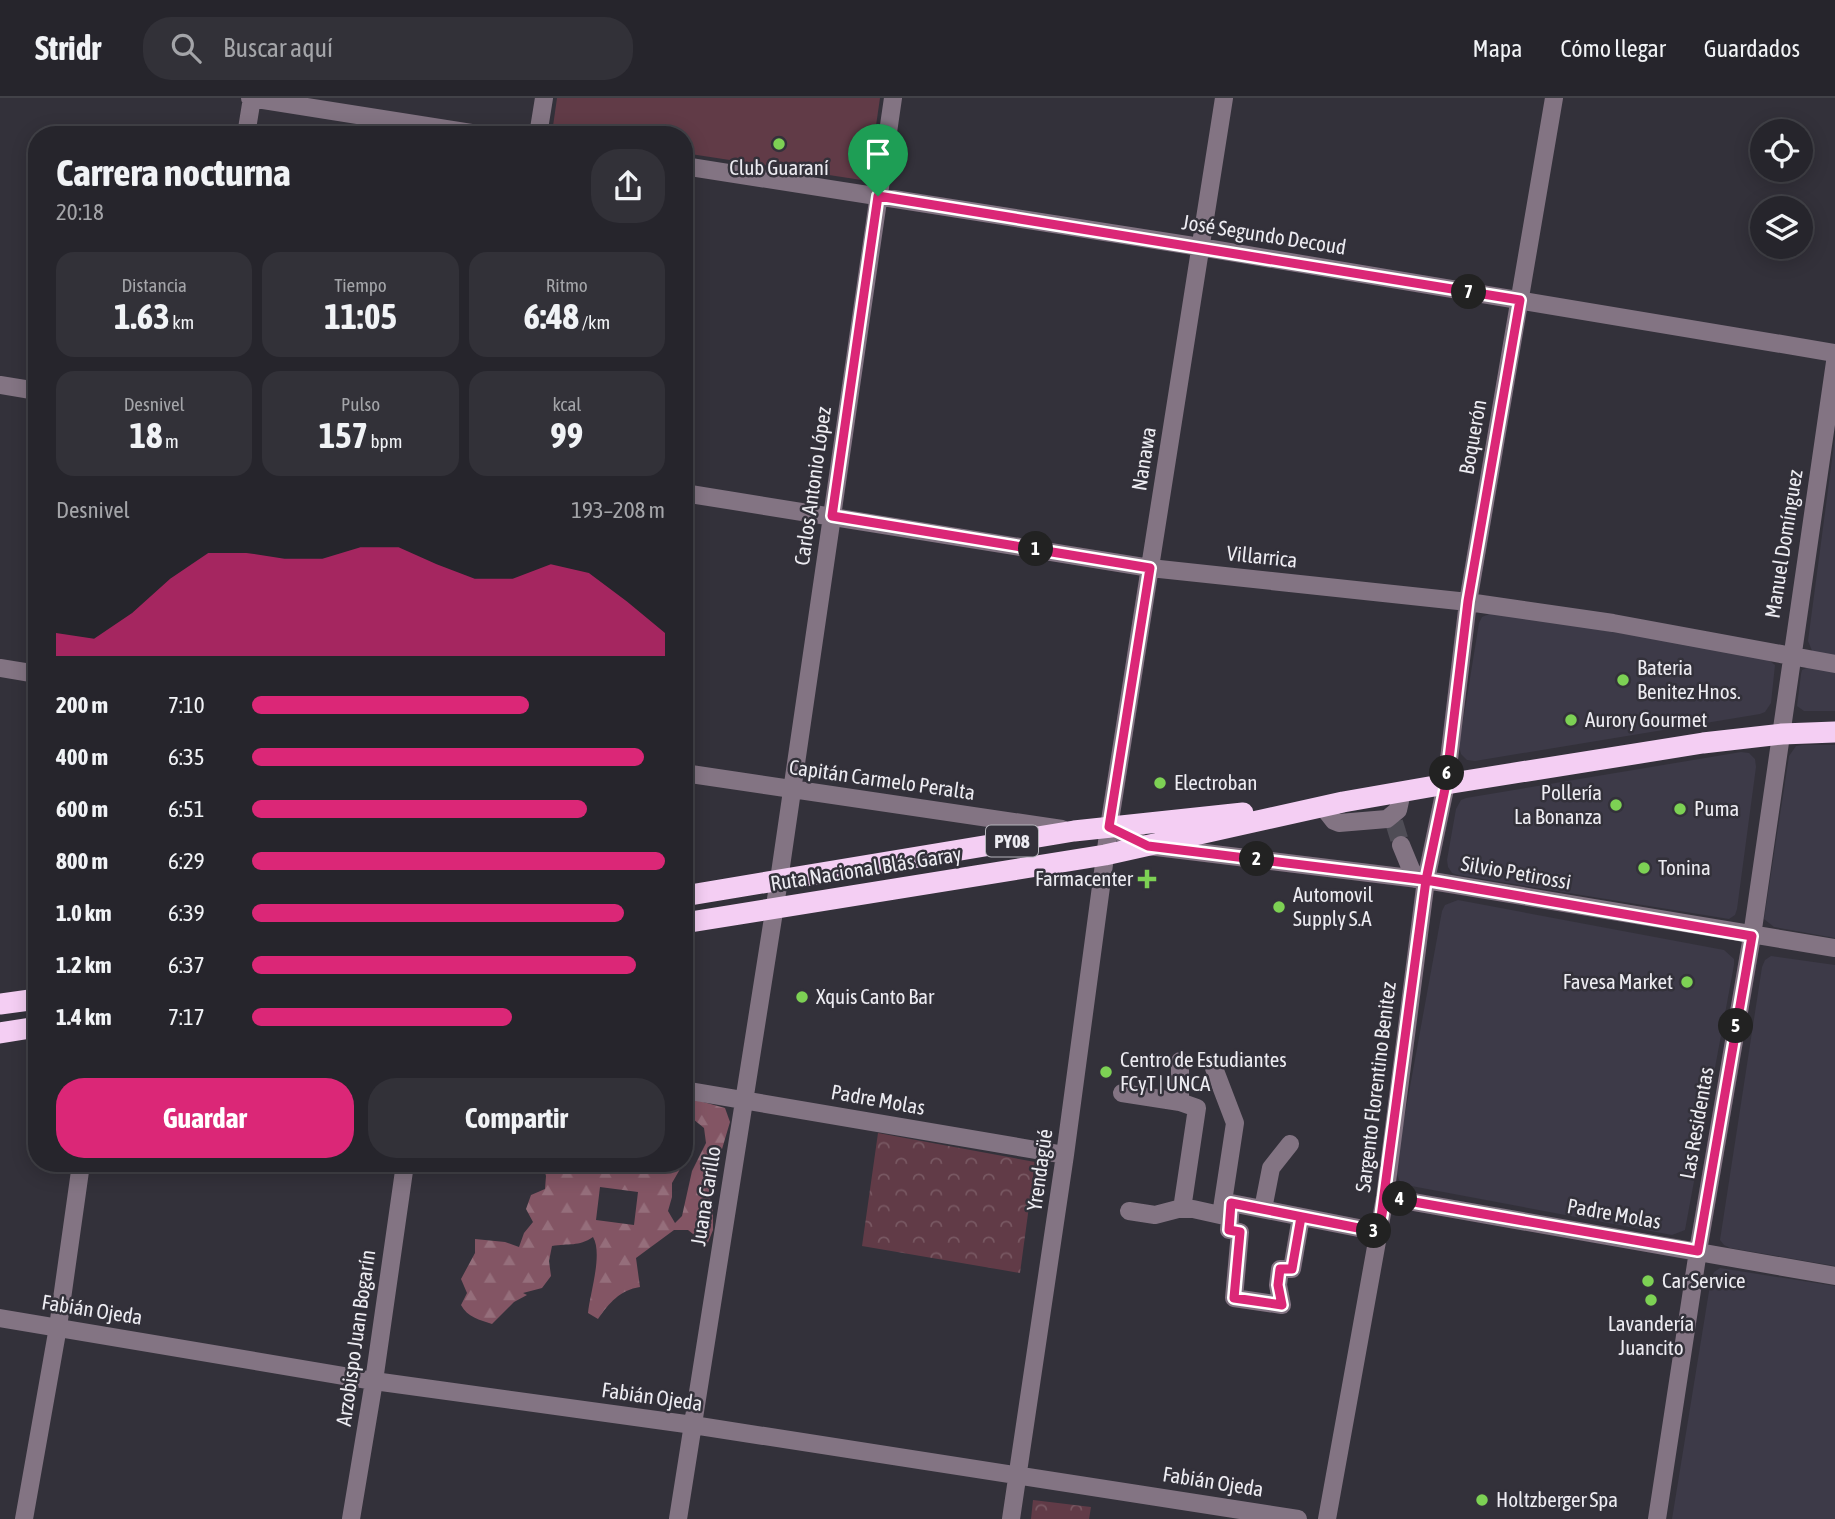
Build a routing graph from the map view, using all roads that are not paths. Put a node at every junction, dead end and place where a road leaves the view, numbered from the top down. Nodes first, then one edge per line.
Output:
1 (252, 98) edge
2 (544, 98) edge
3 (893, 98) edge
4 (1224, 98) edge
5 (1554, 98) edge
6 (247, 126) edge
7 (428, 126) edge
8 (539, 126) edge
9 (693, 167) edge
10 (878, 196) junction
11 (1200, 247) junction
12 (1520, 300) junction
13 (1835, 353) edge
14 (1835, 362) edge
15 (0, 385) edge
16 (28, 390) edge
17 (693, 494) edge
18 (832, 516) junction
19 (1150, 568) junction
20 (1468, 601) junction
21 (1790, 658) junction
22 (1835, 664) edge
23 (0, 668) edge
24 (28, 673) edge
25 (1835, 732) edge
26 (1782, 734) junction
27 (693, 774) edge
28 (1446, 784) junction
29 (793, 789) junction
30 (1402, 792) junction
31 (1333, 804) junction
32 (1109, 827) junction
33 (1074, 831) junction
34 (1401, 845) tunnel mouth
35 (1148, 846) junction
36 (1105, 855) junction
37 (779, 880) junction
38 (1421, 880) junction
39 (693, 894) edge
40 (774, 909) junction
41 (693, 922) edge
42 (1752, 936) junction
43 (1835, 948) edge
44 (28, 1000) edge
45 (0, 1004) edge
46 (28, 1028) edge
47 (0, 1033) edge
48 (1180, 1061) dead end
49 (1213, 1068) dead end
50 (693, 1092) edge
51 (1122, 1093) dead end
52 (744, 1100) junction
53 (1180, 1102) junction
54 (1290, 1143) dead end
55 (1065, 1155) junction
56 (79, 1172) edge
57 (404, 1172) edge
58 (1385, 1197) junction
59 (1182, 1209) junction
60 (1263, 1209) junction
61 (1129, 1211) dead end
62 (1225, 1216) junction
63 (1301, 1217) junction
64 (1379, 1232) junction
65 (1698, 1251) junction
66 (1835, 1276) edge
67 (0, 1318) edge
68 (58, 1327) junction
69 (374, 1381) junction
70 (693, 1425) junction
71 (1018, 1474) junction
72 (24, 1519) edge
73 (351, 1519) edge
74 (678, 1519) edge
75 (1011, 1519) edge
76 (1298, 1519) edge
77 (1327, 1519) edge
78 (1657, 1519) edge

1 - 6 street
1 - 7 street
2 - 8 street
3 - 10 street, Carlos Antonio López
4 - 11 street, Nanawa
5 - 12 street, Boquerón
9 - 10 street, José Segundo Decoud
10 - 11 street, José Segundo Decoud
10 - 18 street, Carlos Antonio López
11 - 12 street, José Segundo Decoud
11 - 19 street, Nanawa
12 - 13 street, José Segundo Decoud
12 - 20 street, Boquerón
14 - 21 street, Manuel Domínguez
15 - 16 street
17 - 18 street, Villarrica
18 - 19 street, Villarrica
18 - 29 street, Carlos Antonio López
19 - 20 street, Villarrica
19 - 32 street, Nanawa
20 - 21 street, Villarrica
20 - 28 street, Boquerón
21 - 22 street, Villarrica
21 - 26 street, Manuel Domínguez
23 - 24 street
25 - 26 highway, Ruta Nacional Blás Garay / PY08
26 - 28 highway, Ruta Nacional Blás Garay / PY08
26 - 42 street, Las Residentas
27 - 29 street, Capitán Carmelo Peralta
28 - 30 highway, Ruta Nacional Blás Garay / PY08
28 - 38 street, Sargento Florentino Benitez
29 - 33 street, Capitán Carmelo Peralta
29 - 37 street, Carlos Antonio López
30 - 31 highway, Ruta Nacional Blás Garay / PY08
30 - 31 street
31 - 32 highway, Ruta Nacional Blás Garay / PY08
31 - 35 highway, Ruta Nacional Blás Garay / PY08
32 - 33 highway, Ruta Nacional Blás Garay / PY08
32 - 35 street, Silvio Petirossi
32 - 36 street, Yrendagüé
33 - 37 highway, Ruta Nacional Blás Garay / PY08
34 - 38 street
35 - 36 highway, Ruta Nacional Blás Garay / PY08
35 - 38 street, Silvio Petirossi
36 - 40 highway, Ruta Nacional Blás Garay / PY08
36 - 55 street, Yrendagüé
37 - 39 highway, Ruta Nacional Blás Garay / PY08
37 - 40 street, Juana Carillo
38 - 42 street, Silvio Petirossi
38 - 58 street, Sargento Florentino Benitez
40 - 41 highway, Ruta Nacional Blás Garay / PY08
40 - 52 street, Juana Carillo
42 - 43 street, Silvio Petirossi
42 - 65 street, Las Residentas
44 - 45 highway
46 - 47 highway
48 - 53 street
49 - 62 street
50 - 52 street, Padre Molas
51 - 53 street
52 - 55 street, Padre Molas
52 - 70 street, Juana Carillo
53 - 59 street
54 - 60 street
55 - 71 street, Yrendagüé
56 - 68 street
57 - 69 street, Arzobispo Juan Bogarín
58 - 64 street, Sargento Florentino Benitez
58 - 65 street, Padre Molas
59 - 61 street
59 - 62 street
60 - 62 street
60 - 63 street
62 - 63 street
63 - 64 street
64 - 77 street, Sargento Florentino Benitez
65 - 66 street, Padre Molas
65 - 78 street, Las Residentas
67 - 68 street, Fabián Ojeda
68 - 69 street, Fabián Ojeda
68 - 72 street
69 - 70 street, Fabián Ojeda
69 - 73 street, Arzobispo Juan Bogarín
70 - 71 street, Fabián Ojeda
70 - 74 street, Juana Carillo
71 - 75 street, Yrendagüé
71 - 76 street, Fabián Ojeda

